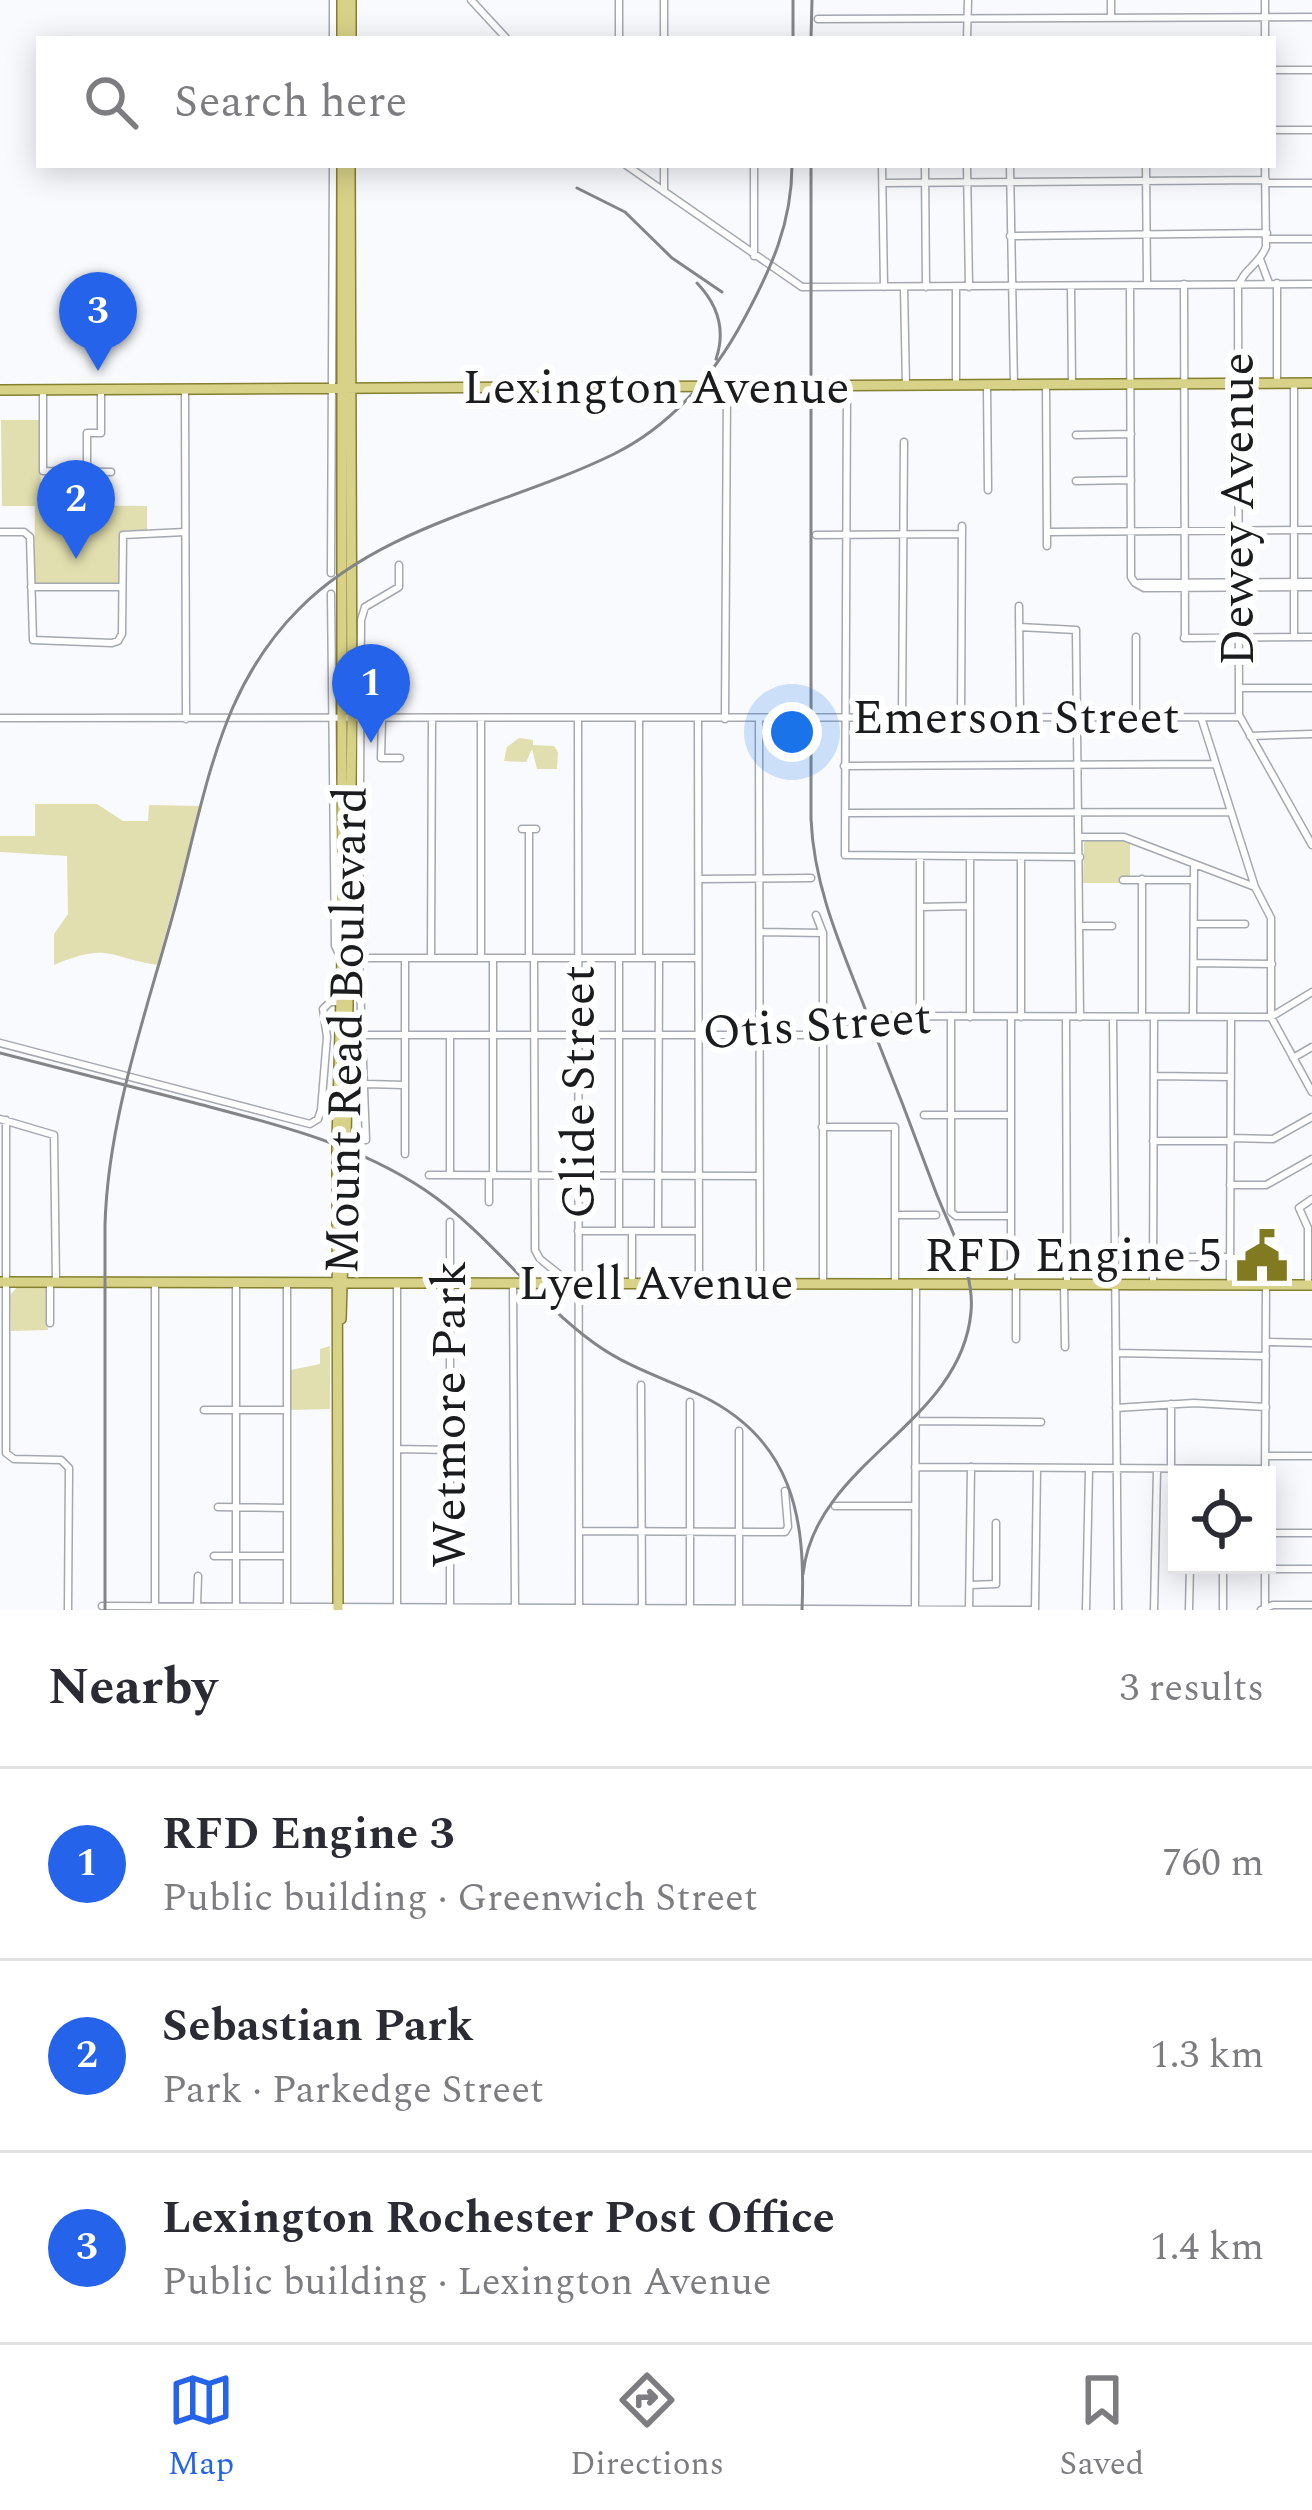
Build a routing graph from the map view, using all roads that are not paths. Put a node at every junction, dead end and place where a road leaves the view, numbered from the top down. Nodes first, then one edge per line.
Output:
1 (342, 0) edge
2 (471, 0) edge
3 (619, 0) edge
4 (664, 0) edge
5 (968, 0) edge
6 (1111, 0) edge
7 (1265, 0) edge
8 (1265, 17) junction
9 (1312, 17) edge
10 (968, 18) junction
11 (1111, 18) junction
12 (818, 19) dead end
13 (342, 36) edge
14 (505, 36) edge
15 (619, 36) edge
16 (664, 36) edge
17 (967, 36) edge
18 (1265, 36) edge
19 (1276, 70) edge
20 (1312, 70) edge
21 (1276, 130) edge
22 (1312, 130) edge
23 (342, 168) edge
24 (630, 168) edge
25 (664, 168) edge
26 (754, 168) edge
27 (882, 168) edge
28 (925, 168) edge
29 (968, 168) edge
30 (1010, 168) edge
31 (1146, 168) edge
32 (1265, 168) edge
33 (1146, 181) junction
34 (968, 182) junction
35 (1010, 182) junction
36 (1266, 182) junction
37 (883, 183) junction
38 (926, 183) junction
39 (1312, 183) edge
40 (664, 191) junction
41 (1147, 235) junction
42 (1010, 236) junction
43 (1267, 236) junction
44 (1312, 239) edge
45 (754, 256) junction
46 (1260, 259) junction
47 (1238, 283) junction
48 (1273, 283) junction
49 (1184, 284) junction
50 (1312, 284) edge
51 (1130, 285) junction
52 (1147, 285) junction
53 (1011, 286) junction
54 (1071, 286) junction
55 (884, 287) junction
56 (904, 287) junction
57 (926, 287) junction
58 (956, 287) junction
59 (969, 287) junction
60 (1294, 383) junction
61 (1312, 383) edge
62 (1184, 384) junction
63 (1238, 384) junction
64 (1276, 384) junction
65 (1046, 385) junction
66 (1072, 385) junction
67 (1130, 385) junction
68 (906, 386) junction
69 (956, 386) junction
70 (987, 386) junction
71 (1014, 386) junction
72 (847, 387) junction
73 (727, 389) junction
74 (341, 390) junction
75 (0, 391) edge
76 (43, 391) junction
77 (101, 391) junction
78 (185, 391) junction
79 (336, 434) junction
80 (1130, 434) junction
81 (1076, 435) dead end
82 (904, 442) dead end
83 (87, 471) junction
84 (111, 472) dead end
85 (1076, 481) dead end
86 (1131, 481) junction
87 (988, 490) dead end
88 (1294, 530) junction
89 (1312, 530) edge
90 (1131, 531) junction
91 (1184, 531) junction
92 (1238, 531) junction
93 (0, 532) edge
94 (185, 532) junction
95 (1047, 532) junction
96 (904, 534) junction
97 (816, 535) dead end
98 (845, 535) junction
99 (1046, 546) dead end
100 (399, 566) dead end
101 (331, 573) dead end
102 (1312, 584) edge
103 (1184, 585) junction
104 (1238, 585) junction
105 (1294, 585) junction
106 (31, 587) junction
107 (122, 587) junction
108 (331, 594) dead end
109 (1019, 605) dead end
110 (1019, 627) junction
111 (1136, 637) dead end
112 (1294, 637) junction
113 (1312, 637) edge
114 (1238, 638) junction
115 (1238, 688) junction
116 (1312, 688) edge
117 (1201, 717) junction
118 (1239, 717) junction
119 (0, 718) edge
120 (347, 718) junction
121 (382, 718) junction
122 (432, 718) junction
123 (481, 718) junction
124 (844, 718) junction
125 (902, 718) junction
126 (962, 718) junction
127 (1020, 718) junction
128 (1078, 718) junction
129 (1136, 718) junction
130 (186, 719) junction
131 (578, 719) junction
132 (639, 719) junction
133 (698, 719) junction
134 (725, 719) junction
135 (759, 719) junction
136 (1312, 734) edge
137 (1250, 736) junction
138 (400, 758) dead end
139 (1216, 764) junction
140 (1079, 765) junction
141 (844, 766) junction
142 (1078, 812) junction
143 (1231, 812) junction
144 (844, 813) junction
145 (529, 830) dead end
146 (1079, 836) junction
147 (1312, 845) edge
148 (970, 856) junction
149 (920, 857) junction
150 (1021, 857) junction
151 (1080, 857) junction
152 (1193, 864) junction
153 (759, 878) junction
154 (811, 878) dead end
155 (699, 879) junction
156 (1142, 879) junction
157 (1123, 880) dead end
158 (1193, 880) junction
159 (1255, 887) junction
160 (970, 906) junction
161 (920, 907) junction
162 (816, 915) dead end
163 (1193, 924) junction
164 (1245, 924) dead end
165 (1080, 926) junction
166 (1112, 926) dead end
167 (760, 932) junction
168 (823, 933) junction
169 (359, 958) junction
170 (405, 958) junction
171 (431, 958) junction
172 (481, 958) junction
173 (493, 958) junction
174 (532, 958) junction
175 (579, 958) junction
176 (619, 958) junction
177 (639, 958) junction
178 (658, 958) junction
179 (698, 958) junction
180 (1193, 963) junction
181 (1272, 964) junction
182 (350, 986) junction
183 (1312, 992) edge
184 (341, 1001) junction
185 (920, 1016) junction
186 (952, 1016) junction
187 (970, 1016) junction
188 (1016, 1017) junction
189 (1066, 1017) junction
190 (1080, 1017) junction
191 (1113, 1017) junction
192 (1142, 1017) junction
193 (1154, 1017) junction
194 (1193, 1017) junction
195 (1232, 1017) junction
196 (1271, 1017) junction
197 (350, 1018) junction
198 (364, 1035) junction
199 (405, 1035) junction
200 (450, 1035) junction
201 (492, 1035) junction
202 (535, 1035) junction
203 (578, 1035) junction
204 (619, 1035) junction
205 (658, 1035) junction
206 (699, 1035) junction
207 (760, 1035) junction
208 (822, 1035) junction
209 (0, 1042) edge
210 (1312, 1047) edge
211 (1293, 1058) junction
212 (1154, 1076) junction
213 (1231, 1077) junction
214 (367, 1084) junction
215 (404, 1084) junction
216 (1312, 1092) edge
217 (1010, 1114) junction
218 (924, 1115) dead end
219 (952, 1115) junction
220 (1312, 1117) edge
221 (3, 1119) edge
222 (822, 1127) junction
223 (366, 1140) dead end
224 (1231, 1140) junction
225 (1154, 1141) junction
226 (342, 1148) junction
227 (405, 1154) dead end
228 (1312, 1159) edge
229 (429, 1175) dead end
230 (450, 1175) junction
231 (491, 1175) junction
232 (535, 1175) junction
233 (578, 1176) junction
234 (619, 1176) junction
235 (658, 1176) junction
236 (699, 1176) junction
237 (760, 1176) junction
238 (1230, 1185) junction
239 (1312, 1199) edge
240 (489, 1202) dead end
241 (895, 1215) junction
242 (936, 1216) dead end
243 (1011, 1216) junction
244 (450, 1222) dead end
245 (1310, 1228) edge
246 (578, 1231) junction
247 (619, 1231) junction
248 (632, 1231) junction
249 (658, 1231) junction
250 (699, 1231) junction
251 (1154, 1257) junction
252 (1230, 1257) junction
253 (3, 1282) edge
254 (53, 1282) junction
255 (155, 1282) junction
256 (236, 1283) junction
257 (287, 1283) junction
258 (339, 1283) junction
259 (397, 1283) junction
260 (450, 1283) junction
261 (513, 1284) junction
262 (562, 1284) junction
263 (579, 1284) junction
264 (632, 1284) junction
265 (699, 1284) junction
266 (760, 1285) junction
267 (823, 1285) junction
268 (895, 1285) junction
269 (916, 1285) junction
270 (1013, 1285) junction
271 (1066, 1285) junction
272 (1113, 1285) junction
273 (1154, 1285) junction
274 (1230, 1285) junction
275 (1266, 1285) junction
276 (1310, 1285) edge
277 (50, 1322) dead end
278 (1016, 1339) dead end
279 (1266, 1342) junction
280 (1312, 1342) edge
281 (1065, 1347) dead end
282 (1117, 1353) junction
283 (1266, 1356) junction
284 (641, 1385) dead end
285 (690, 1402) dead end
286 (1171, 1404) junction
287 (1266, 1407) junction
288 (1116, 1408) junction
289 (203, 1410) dead end
290 (236, 1410) junction
291 (287, 1410) junction
292 (916, 1421) junction
293 (1041, 1422) dead end
294 (3, 1430) edge
295 (739, 1431) dead end
296 (397, 1449) junction
297 (450, 1450) junction
298 (1266, 1456) junction
299 (1312, 1456) edge
300 (1171, 1466) edge
301 (1265, 1466) edge
302 (915, 1467) junction
303 (970, 1467) junction
304 (1037, 1468) junction
305 (1089, 1468) junction
306 (1117, 1468) junction
307 (1157, 1468) junction
308 (1168, 1468) edge
309 (785, 1491) dead end
310 (835, 1506) dead end
311 (218, 1507) dead end
312 (236, 1507) junction
313 (915, 1507) junction
314 (287, 1508) junction
315 (996, 1523) dead end
316 (579, 1531) junction
317 (641, 1531) junction
318 (690, 1532) junction
319 (739, 1532) junction
320 (1276, 1533) edge
321 (1312, 1533) edge
322 (214, 1556) dead end
323 (236, 1556) junction
324 (287, 1556) junction
325 (1276, 1567) edge
326 (1312, 1569) edge
327 (1190, 1574) edge
328 (1223, 1574) edge
329 (1265, 1574) edge
330 (198, 1576) dead end
331 (970, 1585) junction
332 (1312, 1605) edge
333 (102, 1606) dead end
334 (155, 1606) junction
335 (197, 1606) junction
336 (287, 1606) junction
337 (397, 1607) edge
338 (514, 1607) edge
339 (175, 1608) edge
340 (239, 1608) edge
341 (338, 1608) edge
342 (451, 1608) edge
343 (690, 1608) edge
344 (499, 1609) edge
345 (540, 1609) edge
346 (579, 1609) edge
347 (642, 1609) edge
348 (739, 1609) edge
349 (1264, 1609) edge
350 (68, 1610) edge
351 (876, 1610) edge
352 (909, 1610) edge
353 (969, 1610) edge
354 (1035, 1610) edge
355 (1086, 1610) edge
356 (1118, 1610) edge
357 (1154, 1610) edge
358 (1189, 1610) edge
359 (1223, 1610) edge

1 - 13 main road
2 - 14 street
3 - 15 street
4 - 16 street
5 - 10 street
6 - 11 street
7 - 8 street
8 - 9 street
8 - 11 street
8 - 18 street
10 - 11 street
10 - 12 street
10 - 17 street
19 - 20 street
21 - 22 street
23 - 74 main road, Mount Read Boulevard
24 - 40 street
25 - 40 street
26 - 45 street
27 - 37 street
28 - 38 street
29 - 34 street
30 - 35 street
31 - 33 street
32 - 36 street, Dewey Avenue
33 - 35 street
33 - 36 street
33 - 41 street
34 - 35 street
34 - 38 street
34 - 59 street
35 - 42 street
36 - 39 street
36 - 43 street, Dewey Avenue
37 - 38 street
37 - 55 street
38 - 57 street
40 - 45 street
41 - 42 street
41 - 43 street
41 - 52 street
42 - 53 street
43 - 44 street
43 - 46 street, Dewey Avenue
45 - 55 street
46 - 47 street, Dewey Avenue
46 - 48 street
47 - 48 street
47 - 49 street
47 - 63 street, Dewey Avenue
48 - 50 street
48 - 64 street
49 - 52 street
49 - 62 street
51 - 52 street
51 - 54 street
51 - 67 street
53 - 54 street
53 - 59 street
53 - 71 street
54 - 66 street
55 - 56 street
56 - 57 street
56 - 68 street
57 - 58 street
58 - 59 street
58 - 69 street
60 - 61 main road, Lexington Avenue
60 - 64 main road, Lexington Avenue
60 - 88 street
62 - 63 main road, Lexington Avenue
62 - 67 main road, Lexington Avenue
62 - 91 street
63 - 64 main road, Lexington Avenue
63 - 92 street, Dewey Avenue
65 - 66 main road, Lexington Avenue
65 - 71 main road, Lexington Avenue
65 - 95 street
66 - 67 main road, Lexington Avenue
67 - 80 street
68 - 69 main road, Lexington Avenue
68 - 72 main road, Lexington Avenue
69 - 70 main road, Lexington Avenue
70 - 71 main road, Lexington Avenue
70 - 87 street
72 - 73 main road, Lexington Avenue
72 - 98 street
73 - 74 main road, Lexington Avenue
73 - 134 street
74 - 78 main road, Lexington Avenue
74 - 79 main road, Mount Read Boulevard
74 - 120 main road, Mount Read Boulevard
75 - 76 main road, Lexington Avenue
76 - 77 main road, Lexington Avenue
76 - 83 street
77 - 78 main road, Lexington Avenue
77 - 83 street
78 - 94 street
79 - 101 street, Mount Read Boulevard
79 - 120 main road, Mount Read Boulevard
80 - 81 street
80 - 86 street
82 - 96 street
83 - 84 street
85 - 86 street
86 - 90 street
88 - 89 street
88 - 92 street
88 - 105 street
90 - 91 street
90 - 95 street
90 - 103 street
91 - 92 street
91 - 103 street
92 - 104 street, Dewey Avenue
93 - 106 street
94 - 107 street
94 - 130 street
95 - 99 street
96 - 98 street
96 - 125 street
96 - 126 street
97 - 98 street
98 - 124 street
100 - 120 street
102 - 105 street
103 - 104 street
103 - 114 street
104 - 105 street
104 - 114 street, Dewey Avenue
105 - 112 street
106 - 107 street
106 - 107 street
108 - 120 street, Mount Read Boulevard
109 - 110 street
110 - 127 street
110 - 128 street
111 - 129 street
112 - 113 street
112 - 114 street
114 - 115 street, Dewey Avenue
115 - 116 street
115 - 118 street, Dewey Avenue
117 - 118 street, Emerson Street
117 - 129 street, Emerson Street
117 - 139 street
118 - 137 street, Dewey Avenue
119 - 130 street, Emerson Street
120 - 121 street, Emerson Street
120 - 130 street, Emerson Street
120 - 169 street, Mount Read Boulevard
120 - 182 main road, Mount Read Boulevard
120 - 184 main road, Mount Read Boulevard
121 - 122 street, Emerson Street
121 - 138 street
122 - 123 street, Emerson Street
122 - 171 street
123 - 131 street, Emerson Street
123 - 172 street
124 - 125 street, Emerson Street
124 - 135 street, Emerson Street
124 - 141 street
125 - 126 street, Emerson Street
126 - 127 street, Emerson Street
127 - 128 street, Emerson Street
128 - 129 street, Emerson Street
128 - 140 street
131 - 132 street, Emerson Street
131 - 175 street, Glide Street
132 - 133 street, Emerson Street
132 - 177 street
133 - 134 street, Emerson Street
133 - 155 street
134 - 135 street, Emerson Street
135 - 153 street
136 - 137 street, Emerson Street
137 - 147 street, Dewey Avenue
139 - 140 street
139 - 143 street
140 - 141 street
140 - 142 street
141 - 144 street
142 - 143 street
142 - 144 street
142 - 146 street
143 - 159 street
144 - 149 street
145 - 174 street
146 - 151 street
146 - 152 street
148 - 149 street
148 - 150 street
148 - 160 street
149 - 161 street
150 - 151 street
150 - 188 street
151 - 165 street
152 - 158 street
152 - 159 street
153 - 154 street
153 - 155 street
153 - 167 street
155 - 179 street
156 - 157 street
156 - 158 street
156 - 192 street
158 - 163 street
159 - 181 street
160 - 161 street
160 - 187 street
161 - 185 street
162 - 168 street
163 - 164 street
163 - 180 street
165 - 166 street
165 - 190 street
167 - 168 street
167 - 207 street
168 - 208 street
169 - 170 street
169 - 198 street, Mount Read Boulevard
170 - 171 street
170 - 199 street
171 - 172 street
172 - 173 street
173 - 174 street
173 - 201 street
174 - 175 street
174 - 202 street
175 - 176 street
175 - 203 street, Glide Street
176 - 177 street
176 - 204 street
177 - 178 street
178 - 179 street
178 - 205 street
179 - 206 street
180 - 181 street
180 - 194 street
181 - 196 street
182 - 184 main road
182 - 197 main road, Mount Read Boulevard
183 - 196 street
184 - 197 main road
184 - 209 street
184 - 226 main road, Mount Read Boulevard
185 - 186 street, Otis Street
185 - 208 street, Otis Street
186 - 187 street, Otis Street
186 - 219 street
187 - 188 street, Otis Street
188 - 189 street, Otis Street
188 - 217 street
189 - 190 street, Otis Street
189 - 271 street
190 - 191 street, Otis Street
191 - 192 street, Otis Street
191 - 272 street
192 - 193 street, Otis Street
193 - 194 street, Otis Street
193 - 212 street
194 - 195 street, Otis Street
195 - 196 street, Otis Street
195 - 213 street
196 - 211 street
197 - 226 main road, Mount Read Boulevard
198 - 199 street, Otis Street
198 - 214 street, Mount Read Boulevard
199 - 200 street, Otis Street
199 - 215 street
200 - 201 street, Otis Street
200 - 230 street
201 - 202 street, Otis Street
201 - 231 street
202 - 203 street, Otis Street
202 - 232 street
203 - 204 street, Otis Street
203 - 233 street, Glide Street
204 - 205 street, Otis Street
204 - 234 street
205 - 206 street, Otis Street
205 - 235 street
206 - 207 street, Otis Street
206 - 236 street
207 - 208 street, Otis Street
207 - 237 street
208 - 222 street
210 - 211 street
211 - 216 street
212 - 213 street
212 - 225 street
213 - 224 street
214 - 215 street
214 - 223 street, Mount Read Boulevard
215 - 227 street
217 - 219 street
217 - 243 street
218 - 219 street
219 - 243 street
220 - 224 street
221 - 253 street
221 - 254 street
222 - 241 street
222 - 267 street
224 - 225 street
224 - 238 street
225 - 251 street
226 - 258 main road, Mount Read Boulevard
228 - 238 street
229 - 230 street
230 - 231 street
231 - 232 street
231 - 240 street
232 - 233 street
232 - 262 street
233 - 234 street
233 - 246 street, Glide Street
234 - 235 street
234 - 247 street
235 - 236 street
235 - 249 street
236 - 237 street
236 - 250 street
237 - 266 street
238 - 252 street
239 - 245 street
241 - 242 street
241 - 268 street
243 - 270 street
244 - 260 street, Wetmore Park
245 - 276 street
246 - 247 street
246 - 263 street, Glide Street
247 - 248 street
248 - 249 street
248 - 264 street
249 - 250 street
250 - 265 street
251 - 252 street
251 - 273 street
252 - 274 street
253 - 254 main road, Lyell Avenue
253 - 294 street
254 - 255 main road, Lyell Avenue
254 - 277 street
255 - 256 main road, Lyell Avenue
255 - 334 street
256 - 257 main road, Lyell Avenue
256 - 290 street
257 - 258 main road, Lyell Avenue
257 - 291 street
258 - 259 main road, Lyell Avenue
258 - 341 main road, Mount Read Boulevard
259 - 260 main road, Lyell Avenue
259 - 296 street
260 - 261 main road, Lyell Avenue
260 - 297 street, Wetmore Park
261 - 262 main road, Lyell Avenue
261 - 338 street
262 - 263 main road, Lyell Avenue
263 - 264 main road, Lyell Avenue
263 - 316 street, Glide Street
264 - 265 main road, Lyell Avenue
265 - 266 main road, Lyell Avenue
266 - 267 main road, Lyell Avenue
267 - 268 main road, Lyell Avenue
268 - 269 main road, Lyell Avenue
269 - 270 main road, Lyell Avenue
269 - 292 street
270 - 271 main road, Lyell Avenue
270 - 278 street
271 - 272 main road, Lyell Avenue
271 - 281 street
272 - 273 main road, Lyell Avenue
272 - 282 street
273 - 274 main road, Lyell Avenue
274 - 275 main road, Lyell Avenue
275 - 276 main road, Lyell Avenue
275 - 279 street
279 - 280 street
279 - 283 street
282 - 283 street
282 - 288 street
283 - 287 street
284 - 317 street
285 - 318 street
286 - 287 street
286 - 288 street
286 - 300 street
287 - 298 street
288 - 306 street
289 - 290 street
290 - 291 street
290 - 312 street
291 - 314 street
292 - 293 street
292 - 302 street
294 - 350 street
295 - 319 street
296 - 297 street
296 - 337 street
297 - 342 street, Wetmore Park
298 - 299 street
298 - 301 street
302 - 303 street
302 - 313 street
303 - 304 street
303 - 331 street
304 - 305 street
304 - 354 street
305 - 306 street
305 - 355 street
306 - 307 street
306 - 356 street
307 - 308 street
307 - 357 street
309 - 319 street
310 - 313 street
311 - 312 street
312 - 314 street
312 - 323 street
313 - 352 street
314 - 324 street
315 - 331 street
316 - 317 street
316 - 346 street, Glide Street
317 - 318 street
317 - 347 street
318 - 319 street
318 - 343 street
319 - 348 street
320 - 321 street
322 - 323 street
323 - 324 street
323 - 340 street
324 - 336 street
325 - 326 street
327 - 358 street
328 - 359 street
329 - 349 street
330 - 335 street
331 - 353 street
332 - 349 street
333 - 334 street
334 - 339 street
335 - 339 street
335 - 340 street
336 - 340 street
336 - 341 street
337 - 341 street
337 - 342 street
338 - 344 street
338 - 345 street
342 - 344 street
343 - 347 street
343 - 348 street
345 - 346 street
346 - 347 street
348 - 351 street
351 - 352 street
352 - 353 street
353 - 354 street

